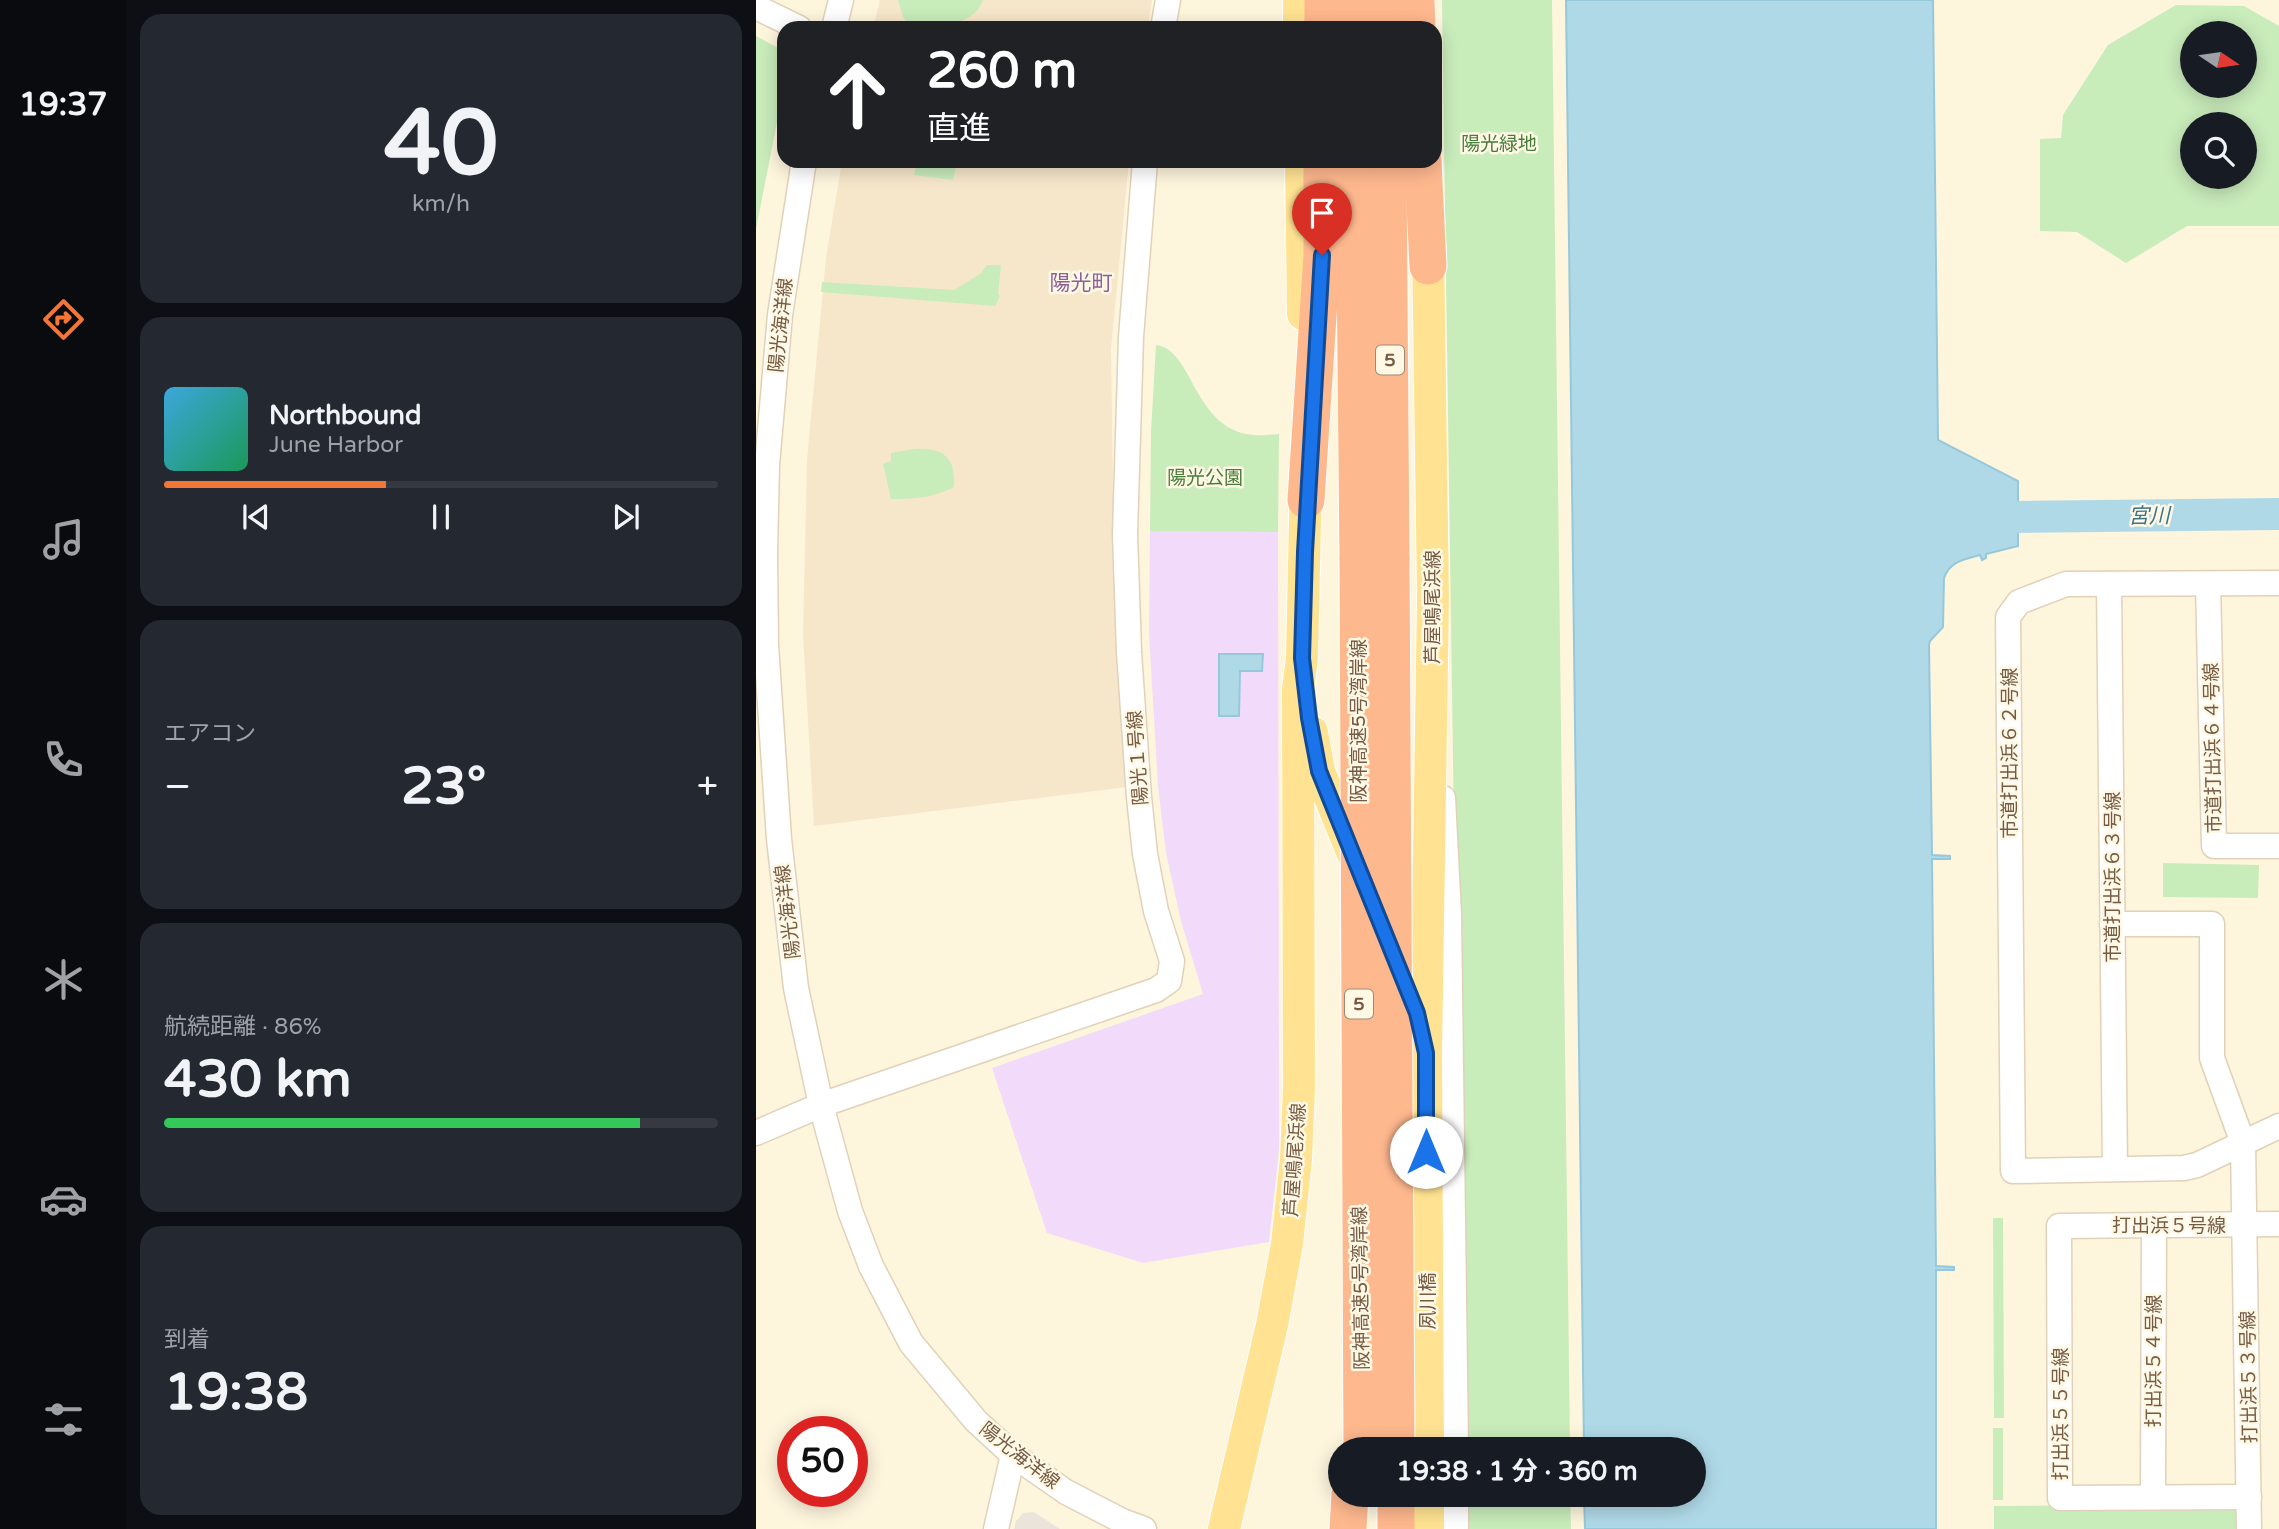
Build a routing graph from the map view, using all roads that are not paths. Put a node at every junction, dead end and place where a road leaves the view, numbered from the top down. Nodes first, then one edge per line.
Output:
1 (841, 0) edge
2 (1168, 0) edge
3 (1299, 0) edge
4 (1323, 0) edge
5 (1352, 0) edge
6 (1387, 0) edge
7 (1416, 0) edge
8 (1427, 0) edge
9 (756, 7) edge
10 (785, 21) edge
11 (836, 21) edge
12 (1164, 21) edge
13 (1299, 21) edge
14 (1323, 21) edge
15 (1353, 21) edge
16 (1387, 21) edge
17 (1417, 21) edge
18 (1427, 21) edge
19 (803, 168) edge
20 (1144, 168) edge
21 (1301, 168) edge
22 (1322, 168) edge
23 (1354, 168) edge
24 (1388, 168) edge
25 (1425, 168) edge
26 (1428, 266) joint
27 (1306, 500) junction
28 (2279, 583) edge
29 (2109, 584) junction
30 (2208, 584) junction
31 (1433, 598) junction
32 (761, 645) edge
33 (1302, 658) junction
34 (2279, 846) edge
35 (2112, 924) junction
36 (1426, 1053) junction
37 (821, 1105) junction
38 (2279, 1126) edge
39 (756, 1133) edge
40 (2243, 1143) junction
41 (1426, 1152) joint
42 (2115, 1169) junction
43 (1359, 1186) junction
44 (2279, 1224) edge
45 (2154, 1225) junction
46 (2246, 1225) junction
47 (2059, 1226) joint
48 (1352, 1437) edge
49 (1362, 1437) edge
50 (1396, 1437) edge
51 (1428, 1437) edge
52 (1456, 1437) edge
53 (1013, 1455) junction
54 (2153, 1497) junction
55 (2249, 1497) junction
56 (1349, 1507) edge
57 (1362, 1507) edge
58 (1396, 1507) edge
59 (1428, 1507) edge
60 (1456, 1507) edge
61 (996, 1529) edge
62 (1144, 1529) edge
63 (1224, 1529) edge
64 (1348, 1529) edge
65 (1363, 1529) edge
66 (1396, 1529) edge
67 (1428, 1529) edge
68 (1456, 1529) edge
69 (2249, 1529) edge

1 - 11 street
2 - 12 street
3 - 13 main road
4 - 14 highway
5 - 15 highway
6 - 16 highway
7 - 17 highway
8 - 18 main road
9 - 10 street
19 - 32 street, 陽光海洋線
20 - 37 street, 陽光１号線
21 - 27 main road, 芦屋鳴尾浜線
22 - 27 highway
23 - 43 highway, 阪神高速5号湾岸線 / 5, bridge
24 - 50 highway, 阪神高速5号湾岸線 / 5, bridge
25 - 26 highway
26 - 31 main road, 芦屋鳴尾浜線
27 - 33 main road, 芦屋鳴尾浜線
28 - 30 street, 市道打出浜６２号線
29 - 30 street, 市道打出浜６２号線
29 - 35 street, 市道打出浜６３号線
29 - 42 street, 市道打出浜６２号線
30 - 34 street, 市道打出浜６４号線
31 - 36 main road, 芦屋鳴尾浜線
31 - 52 street
32 - 37 street, 陽光海洋線
33 - 36 main road, 芦屋鳴尾浜線
33 - 63 main road, 芦屋鳴尾浜線
35 - 40 street, 打出浜５３号線
35 - 42 street, 市道打出浜６３号線
36 - 41 main road, 芦屋鳴尾浜線
37 - 39 street
37 - 53 street, 陽光海洋線
38 - 40 street
40 - 42 street
40 - 46 street, 打出浜５３号線
41 - 51 main road, 夙川橋
43 - 48 highway, bridge
43 - 49 highway, 阪神高速5号湾岸線 / 5, bridge
44 - 46 street, 打出浜５号線
45 - 46 street, 打出浜５号線
45 - 47 street, 打出浜５号線
45 - 54 street, 打出浜５４号線
46 - 55 street, 打出浜５３号線
47 - 54 street, 打出浜５５号線
53 - 61 street
53 - 62 street, 陽光海洋線
54 - 55 street, 打出浜５５号線
55 - 69 street, 打出浜５３号線
56 - 64 highway
57 - 65 highway
58 - 66 highway
59 - 67 main road
60 - 68 street

